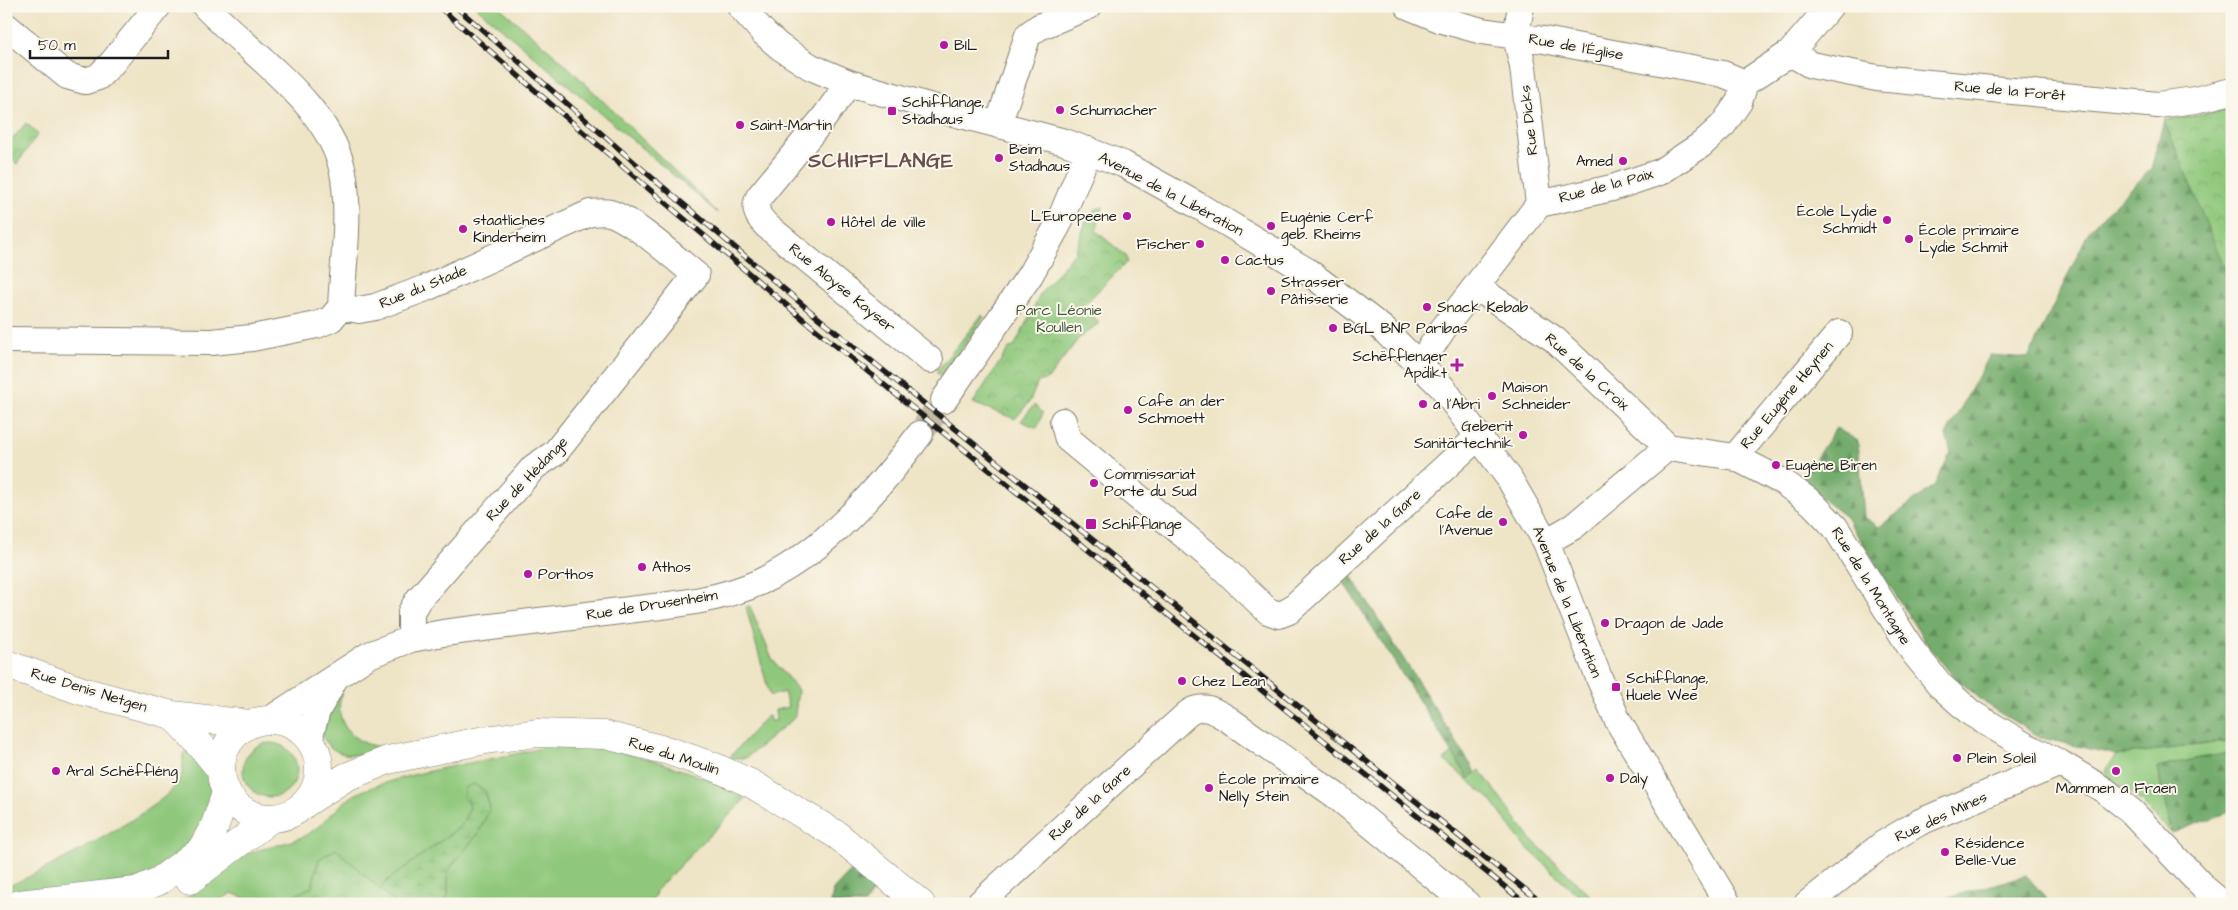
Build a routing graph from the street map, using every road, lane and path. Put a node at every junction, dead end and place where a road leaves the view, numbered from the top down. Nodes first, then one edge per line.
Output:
1 (158, 6) edge
2 (205, 6) edge
3 (740, 6) edge
4 (1089, 6) edge
5 (1408, 6) edge
6 (1521, 6) edge
7 (1830, 6) edge
8 (6, 26) edge
9 (1516, 36) junction
10 (1790, 54) junction
11 (849, 83) junction
12 (1745, 84) junction
13 (2232, 91) edge
14 (998, 125) junction
15 (1089, 150) junction
16 (1539, 204) junction
17 (696, 275) joint
18 (1476, 287) junction
19 (341, 307) junction
20 (1839, 333) dead end
21 (6, 340) edge
22 (930, 360) dead end
23 (1420, 364) junction
24 (944, 400) tunnel mouth
25 (1063, 421) dead end
26 (920, 434) tunnel mouth
27 (1479, 436) junction
28 (1668, 447) junction
29 (1735, 457) junction
30 (1546, 542) junction
31 (411, 639) junction
32 (6, 664) edge
33 (334, 679) junction
34 (172, 715) junction
35 (260, 722) junction
36 (313, 745) junction
37 (388, 760) junction
38 (2060, 763) junction
39 (224, 781) junction
40 (307, 802) junction
41 (270, 819) junction
42 (19, 904) edge
43 (142, 904) edge
44 (921, 904) edge
45 (979, 904) edge
46 (1467, 904) edge
47 (1728, 904) edge
48 (1808, 904) edge
49 (2223, 904) edge

1 - 8 street
2 - 19 street
3 - 11 street, Avenue de la Libération
4 - 14 street
5 - 9 street, Rue de l'Église
6 - 9 street
7 - 10 street
9 - 12 street, Rue de l'Église
9 - 16 street, Rue Dicks
10 - 12 street
10 - 13 street, Rue de la Forêt
11 - 14 street, Avenue de la Libération
11 - 22 street, Rue Aloyse Kayser
12 - 16 street, Rue de la Paix
14 - 15 street, Avenue de la Libération
15 - 23 street, Avenue de la Libération
15 - 24 street
16 - 18 street, Rue de la Paix
17 - 19 street, Rue du Stade
17 - 31 street, Rue de Hédange
18 - 23 street, Rue de la Paix
18 - 28 street, Rue de la Croix
19 - 21 street
20 - 29 street, Rue Eugène Heynen
23 - 27 street, Avenue de la Libération
25 - 27 street, Rue de la Gare
26 - 31 street, Rue de Drusenheim
27 - 30 street, Avenue de la Libération
28 - 29 street, Rue de la Montagne
28 - 30 street
29 - 38 street, Rue de la Montagne
30 - 47 street, Avenue de la Libération
31 - 33 street, Rue de Drusenheim
32 - 34 main road, Rue Denis Netgen
33 - 35 street, Rue de Drusenheim
33 - 36 street
34 - 35 main road, Rue Denis Netgen
34 - 39 main road
35 - 36 main road
35 - 39 main road
36 - 37 main road
36 - 40 main road
37 - 40 main road
37 - 44 main road, Rue du Moulin
38 - 48 street, Rue des Mines
38 - 49 street, Rue de la Montagne
39 - 41 main road
39 - 42 main road
40 - 41 main road
41 - 43 main road
45 - 46 street, Rue de la Gare

